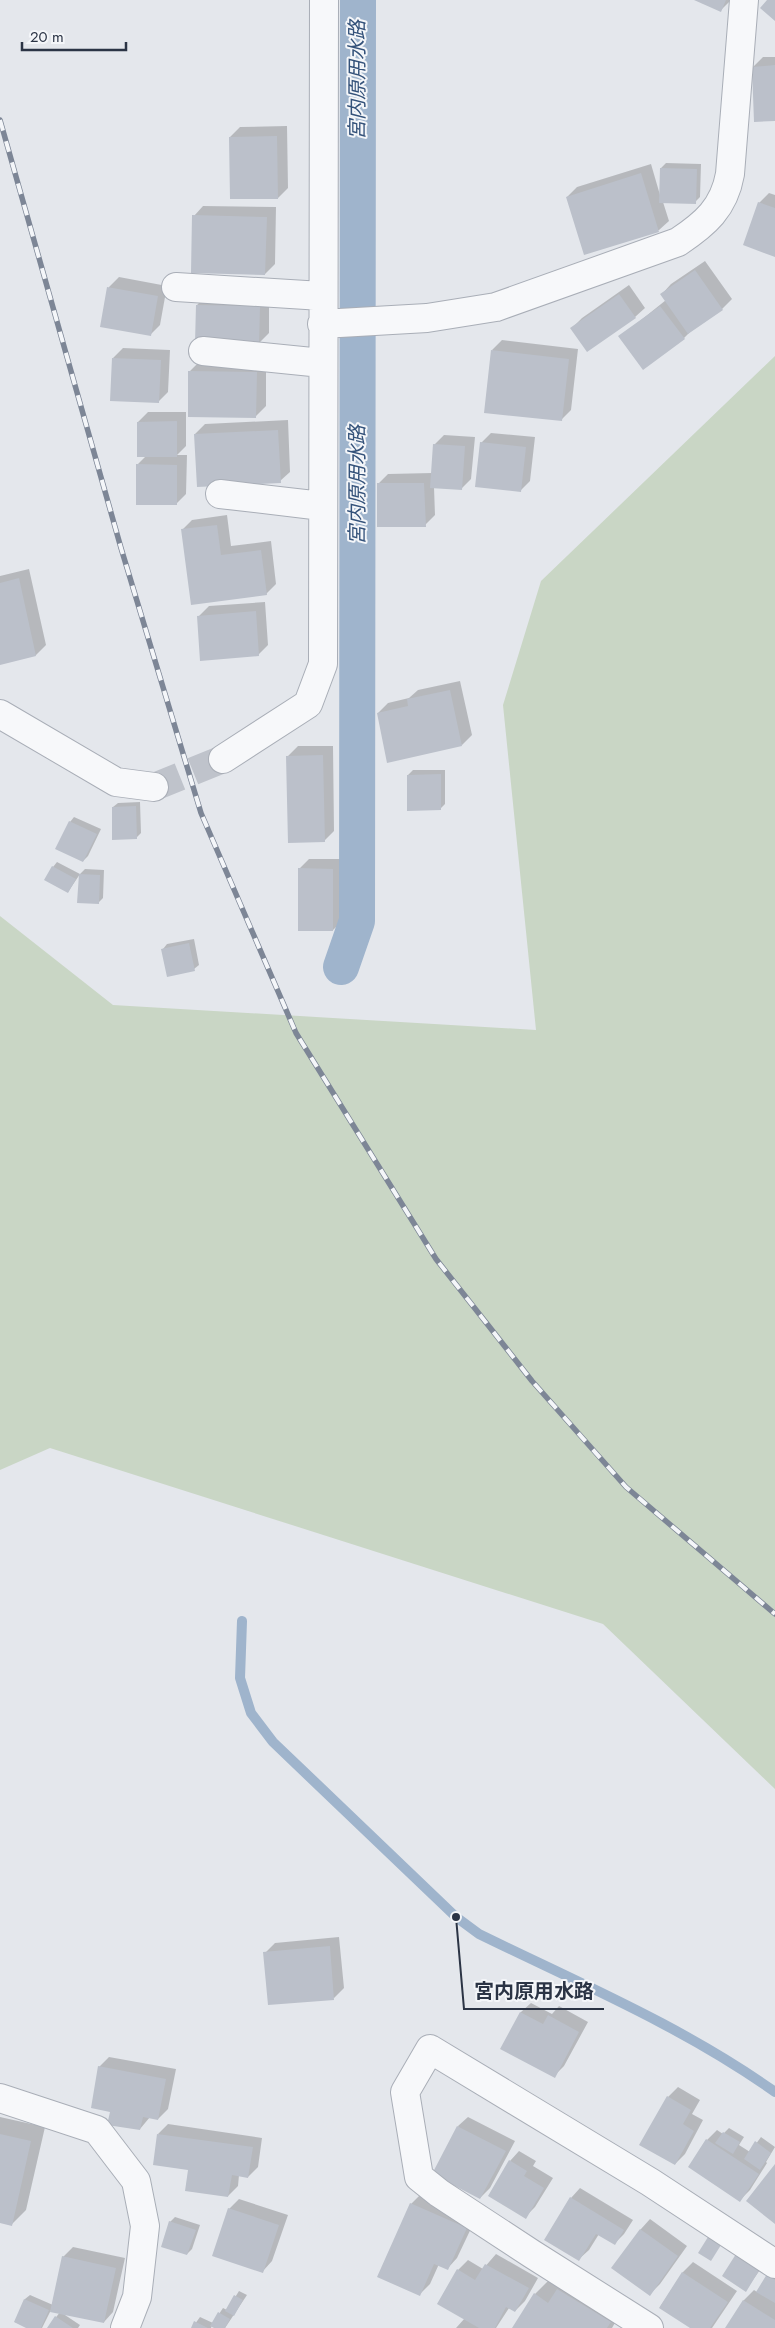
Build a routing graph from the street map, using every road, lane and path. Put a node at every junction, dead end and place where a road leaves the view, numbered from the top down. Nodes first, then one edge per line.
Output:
1 (324, 0) edge
2 (744, 0) edge
3 (176, 287) dead end
4 (322, 296) junction
5 (328, 323) junction
6 (203, 352) dead end
7 (322, 364) junction
8 (220, 494) dead end
9 (322, 506) junction
10 (0, 714) edge
11 (223, 759) tunnel mouth
12 (154, 787) tunnel mouth
13 (0, 2098) edge
14 (775, 2264) edge
15 (125, 2328) edge
16 (649, 2328) edge

1 - 4 street
2 - 5 street
3 - 4 street
4 - 5 street
5 - 7 street
6 - 7 street
7 - 9 street
8 - 9 street
9 - 11 street
10 - 12 street
13 - 15 street
14 - 16 street

